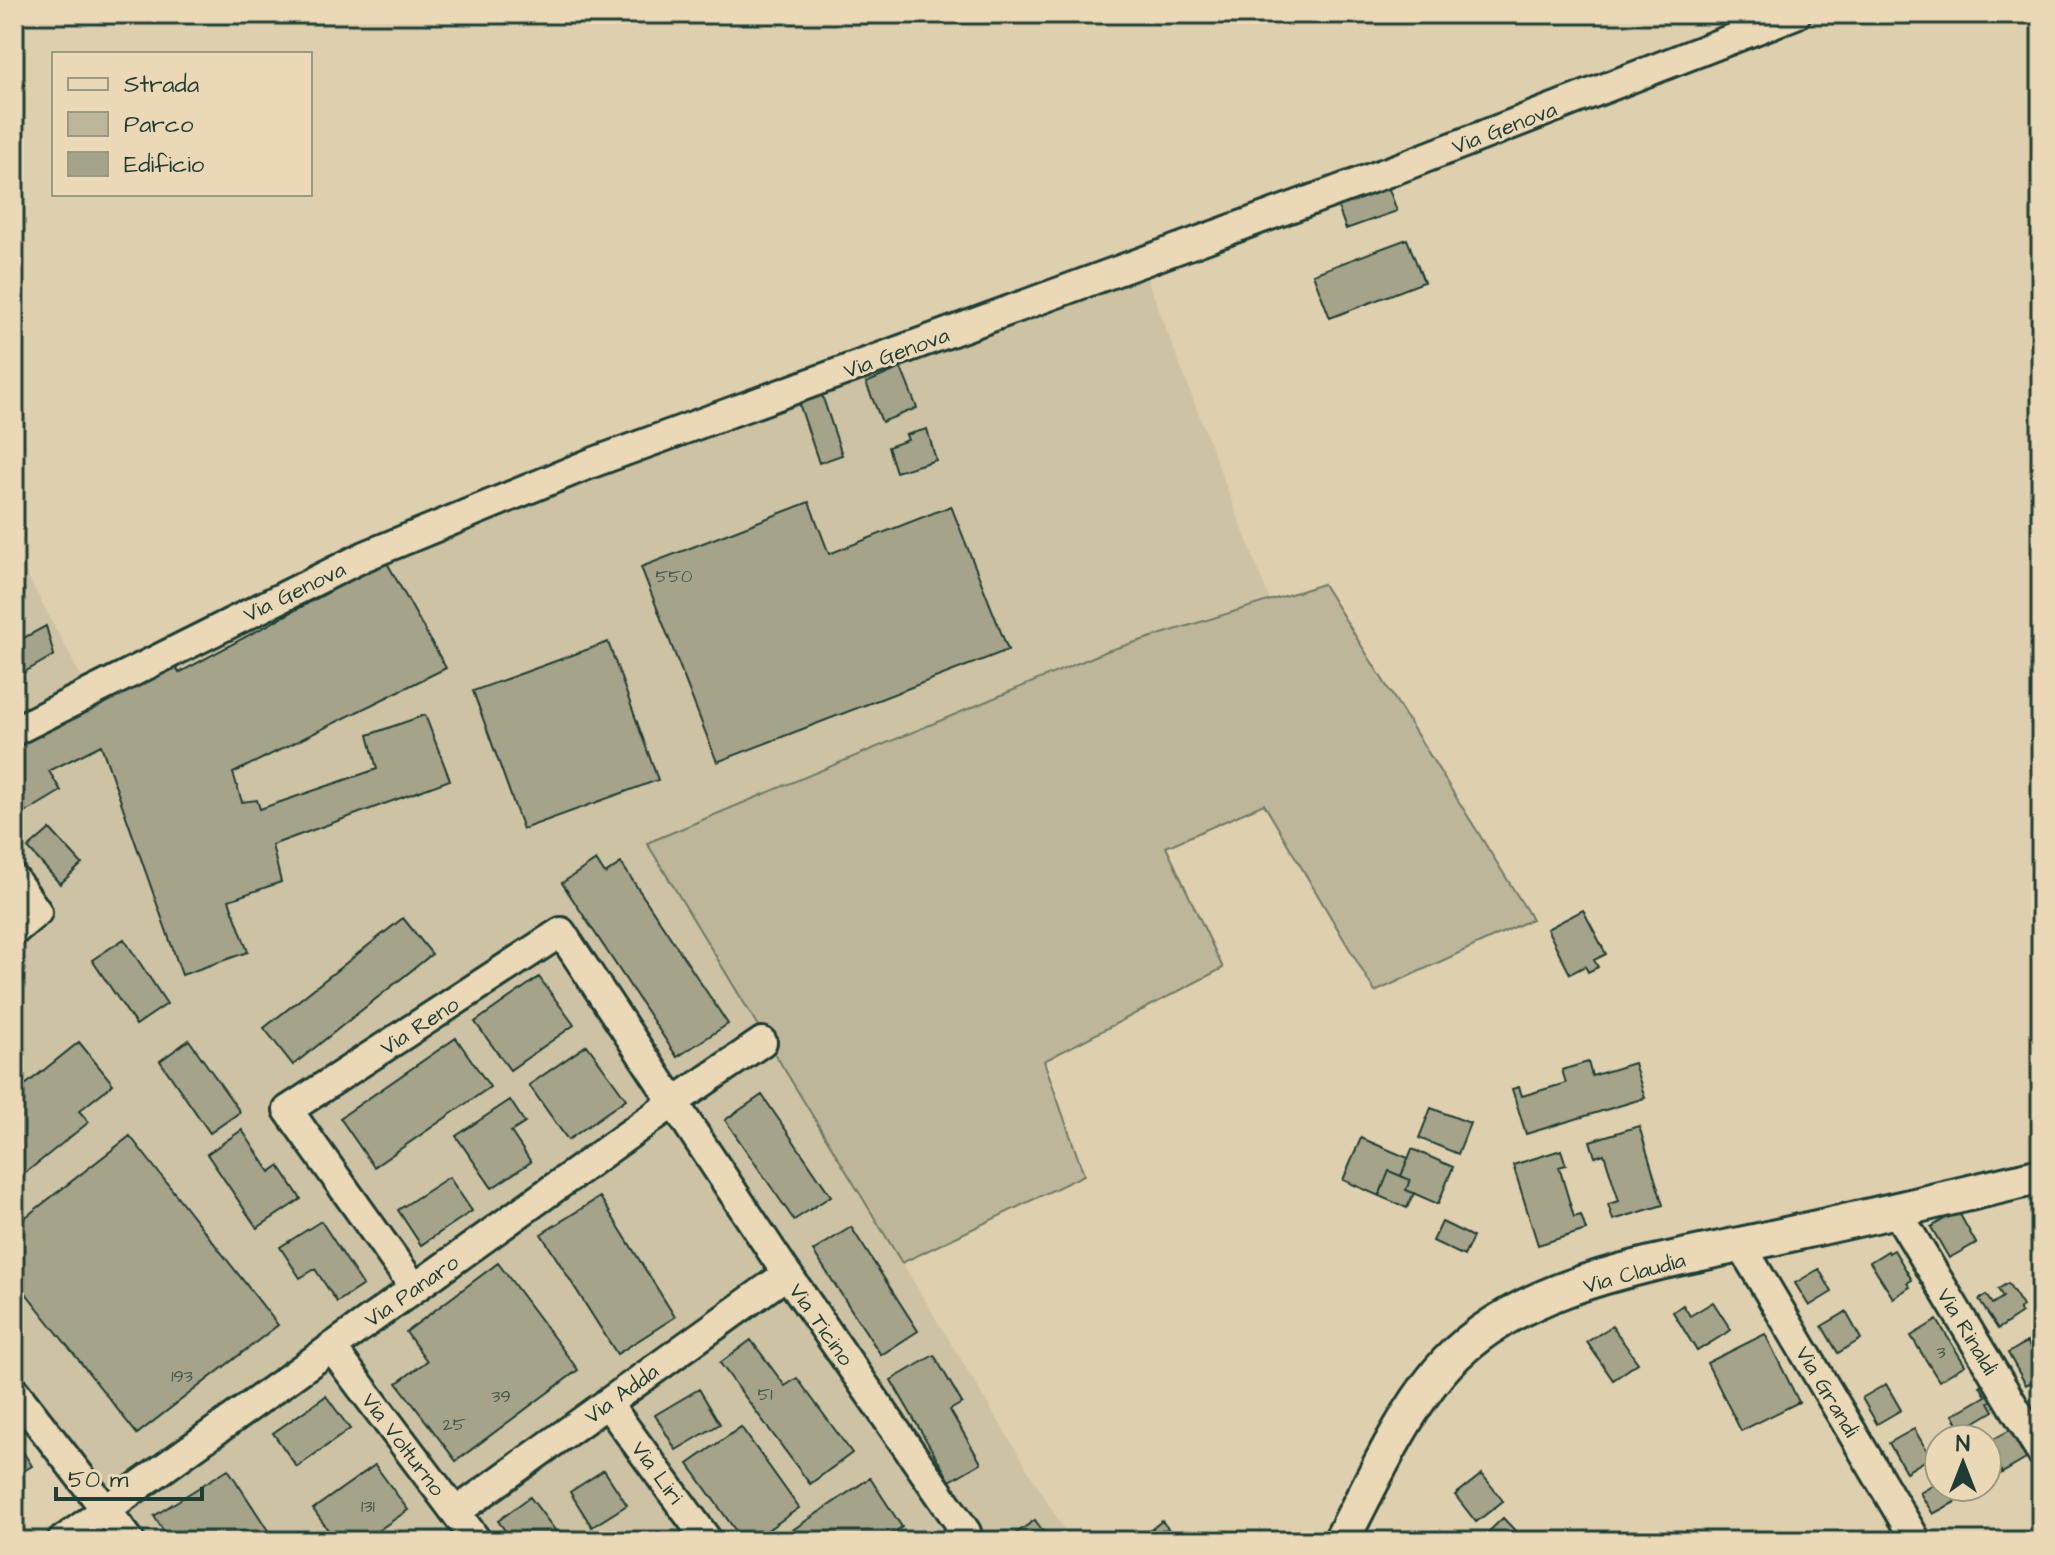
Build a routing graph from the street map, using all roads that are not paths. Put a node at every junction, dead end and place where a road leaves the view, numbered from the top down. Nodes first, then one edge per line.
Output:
1 (1796, 14) edge
2 (14, 731) edge
3 (14, 879) edge
4 (14, 931) edge
5 (762, 1042) dead end
6 (674, 1102) junction
7 (2041, 1176) edge
8 (1896, 1210) junction
9 (1741, 1245) junction
10 (787, 1274) junction
11 (414, 1287) junction
12 (331, 1347) junction
13 (14, 1391) edge
14 (607, 1403) junction
15 (2041, 1452) edge
16 (108, 1511) junction
17 (456, 1512) junction
18 (1914, 1537) dead end
19 (62, 1541) edge
20 (130, 1541) edge
21 (477, 1541) edge
22 (708, 1541) edge
23 (954, 1541) edge
24 (1341, 1541) edge

1 - 2 street, Via Genova
3 - 4 street
5 - 6 street, Via Panaro
6 - 10 street, Via Ticino
6 - 11 street, Via Panaro
6 - 11 street, Via Reno
7 - 8 main road, Via Claudia
8 - 9 main road, Via Claudia
8 - 15 street, Via Rinaldi
9 - 18 street, Via Grandi
9 - 24 main road, Via Claudia
10 - 14 street, Via Adda
10 - 23 street, Via Ticino
11 - 12 street, Via Panaro
12 - 16 street, Via Panaro
12 - 17 street, Via Volturno
13 - 16 street
14 - 17 street, Via Adda
14 - 22 street, Via Liri
16 - 19 street, Via Panaro
16 - 20 street
17 - 21 street, Via Volturno

